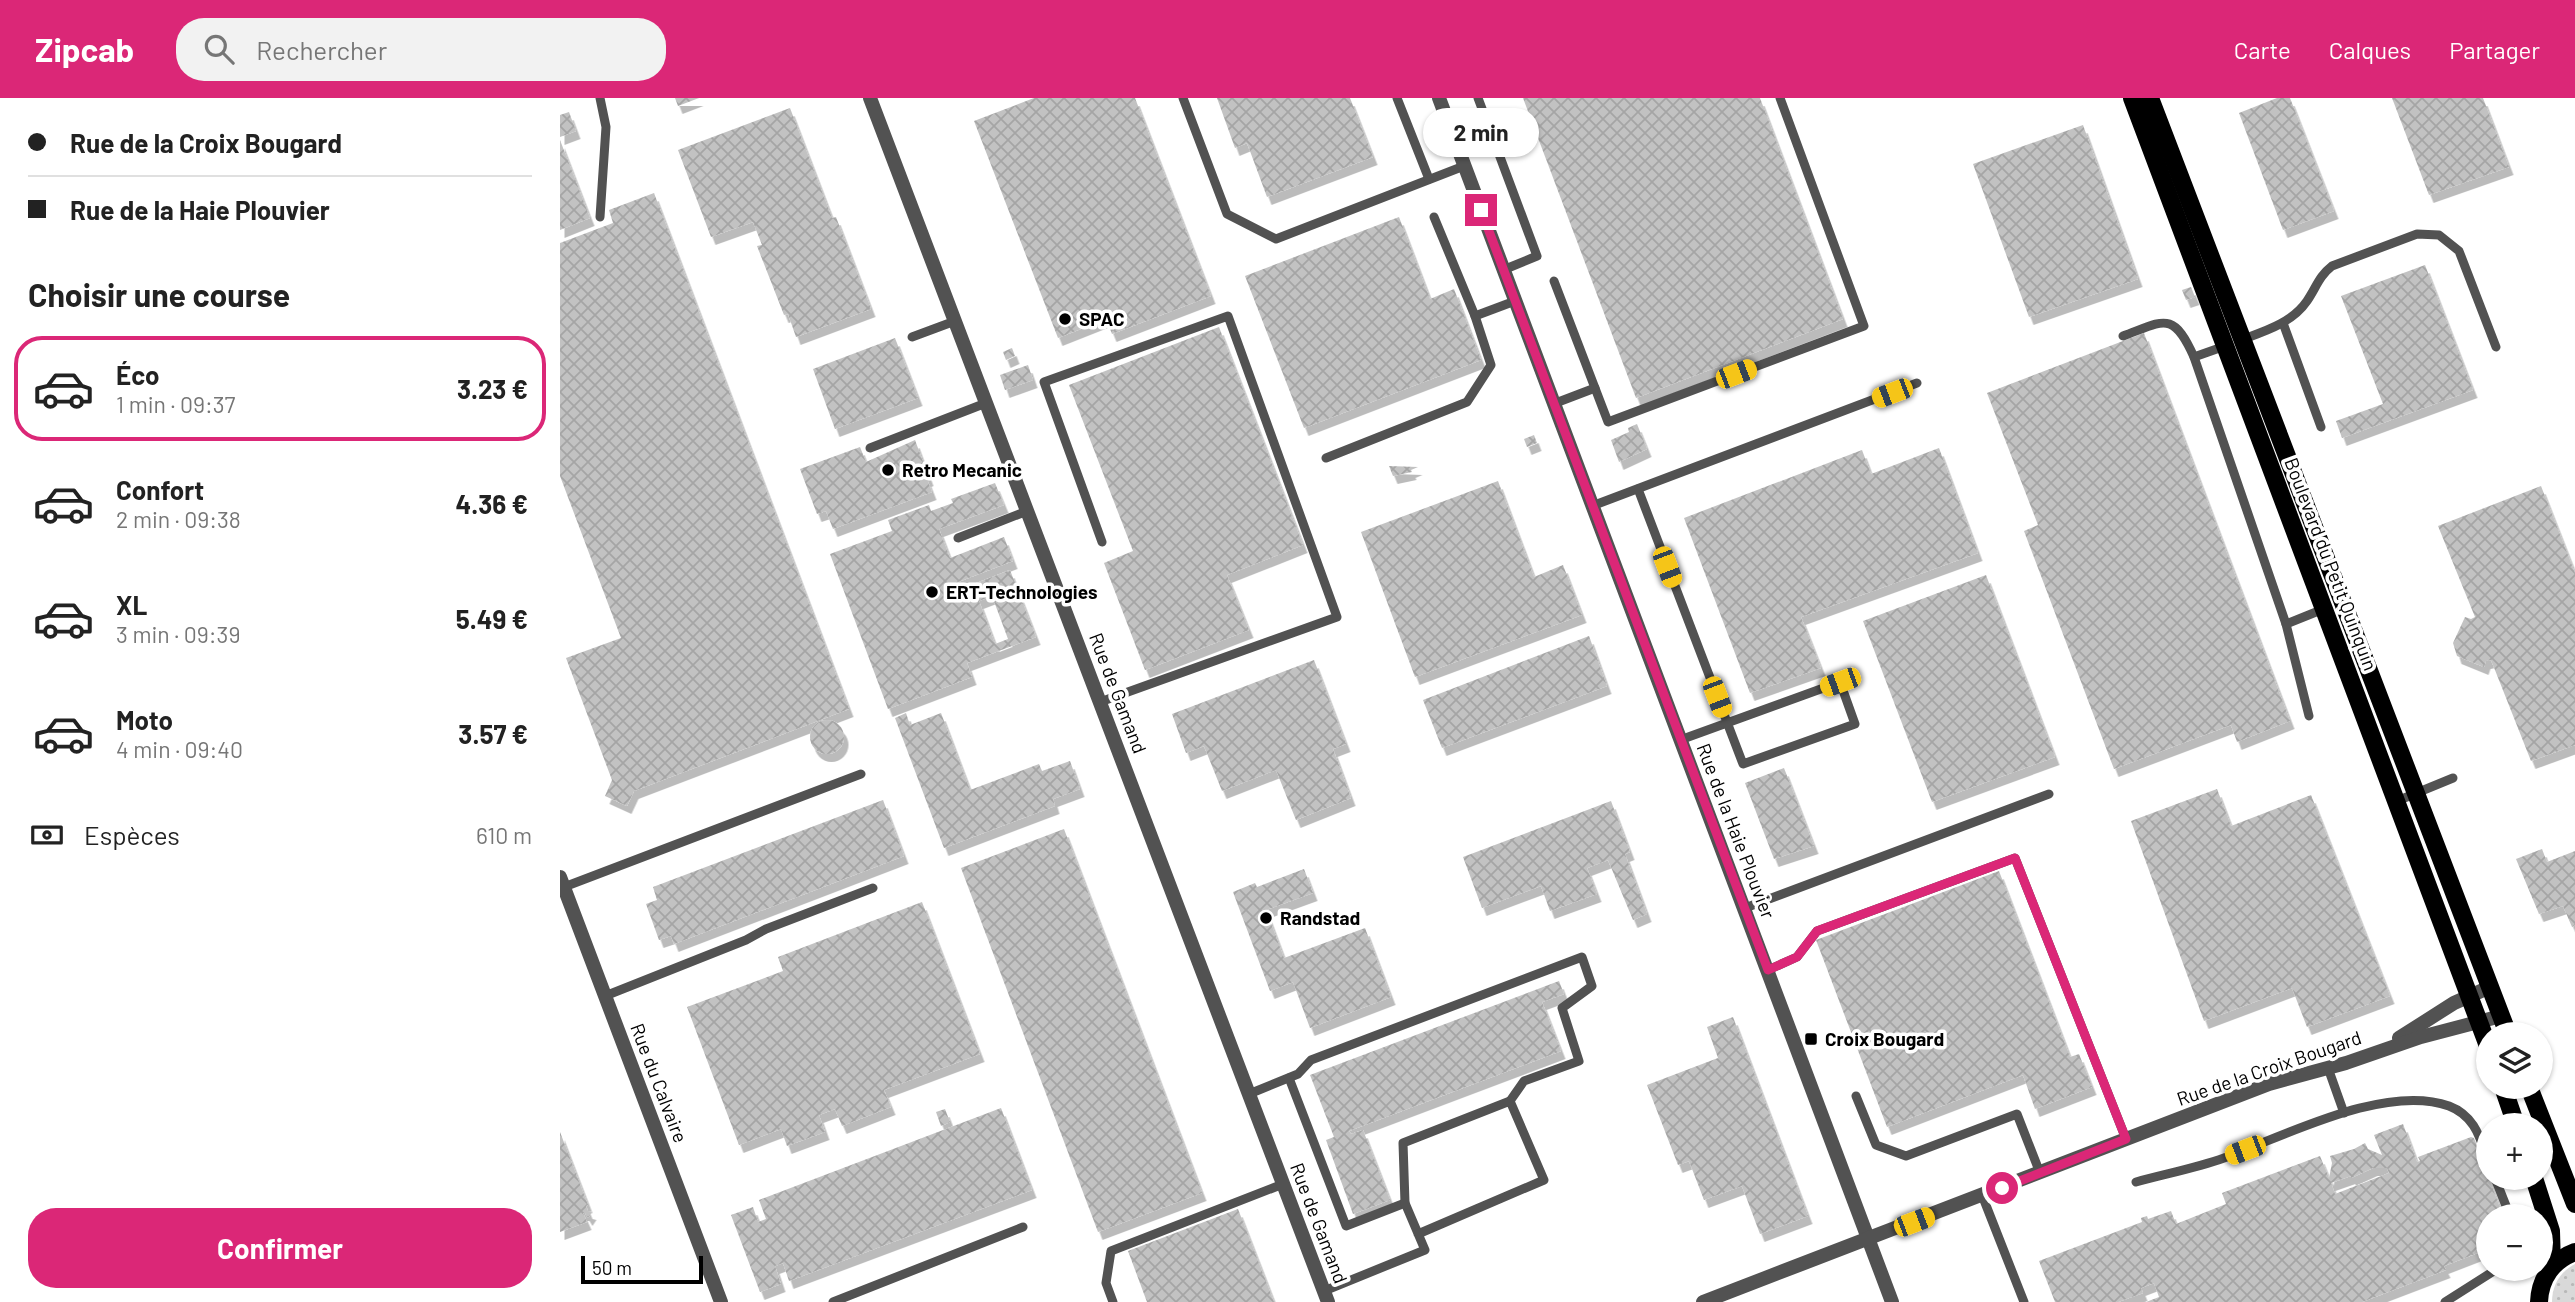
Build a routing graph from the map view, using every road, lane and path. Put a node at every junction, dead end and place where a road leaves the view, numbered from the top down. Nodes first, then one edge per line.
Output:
1 (600, 98) edge
2 (870, 98) edge
3 (1183, 98) edge
4 (1397, 98) edge
5 (1439, 98) edge
6 (1478, 98) edge
7 (1780, 98) edge
8 (2132, 98) edge
9 (2150, 98) edge
10 (1464, 166) junction
11 (1429, 179) junction
12 (600, 217) dead end
13 (1434, 217) dead end
14 (1503, 270) junction
15 (1554, 281) dead end
16 (1515, 301) junction
17 (1475, 316) junction
18 (955, 321) junction
19 (2283, 323) junction
20 (2123, 336) dead end
21 (912, 337) dead end
22 (2234, 342) junction
23 (2496, 347) dead end
24 (2194, 357) junction
25 (1917, 383) dead end
26 (1595, 388) junction
27 (986, 403) junction
28 (1553, 404) junction
29 (2321, 427) dead end
30 (870, 448) dead end
31 (1326, 458) dead end
32 (1637, 489) junction
33 (1592, 506) junction
34 (1027, 510) junction
35 (958, 538) dead end
36 (1102, 542) dead end
37 (2333, 605) junction
38 (2286, 625) junction
39 (1100, 702) junction
40 (2309, 716) dead end
41 (1727, 723) junction
42 (1681, 740) junction
43 (860, 774) dead end
44 (2453, 778) dead end
45 (2049, 794) dead end
46 (2415, 794) junction
47 (2397, 801) junction
48 (562, 882) edge
49 (873, 888) dead end
50 (1745, 908) junction
51 (1768, 970) junction
52 (2490, 987) junction
53 (2470, 995) junction
54 (605, 996) junction
55 (2501, 1016) junction
56 (2480, 1022) edge
57 (2483, 1022) edge
58 (2503, 1022) edge
59 (2476, 1024) edge
60 (2377, 1052) junction
61 (2328, 1069) junction
62 (1289, 1078) junction
63 (1249, 1094) junction
64 (1856, 1096) dead end
65 (2534, 1099) edge
66 (1510, 1101) junction
67 (2344, 1113) junction
68 (2476, 1128) edge
69 (2126, 1139) junction
70 (2040, 1173) junction
71 (2136, 1182) dead end
72 (1283, 1184) junction
73 (1982, 1195) junction
74 (1405, 1203) junction
75 (2575, 1204) edge
76 (1023, 1227) dead end
77 (1418, 1234) junction
78 (1869, 1240) junction
79 (2575, 1252) edge
80 (2553, 1266) edge
81 (2478, 1281) edge
82 (2543, 1281) edge
83 (1326, 1296) edge
84 (2535, 1298) edge
85 (721, 1302) edge
86 (833, 1302) edge
87 (1113, 1302) edge
88 (1703, 1302) edge
89 (1892, 1302) edge
90 (2024, 1302) edge
91 (2445, 1302) edge

1 - 12 lane
2 - 18 street, Rue de Gamand
3 - 11 lane
4 - 11 lane
5 - 10 street, Rue de la Haie Plouvier
6 - 14 lane
7 - 26 lane
8 - 22 main road, Boulevard du Petit Quinquin
9 - 22 main road, Boulevard du Petit Quinquin
10 - 11 lane
10 - 14 street, Rue de la Haie Plouvier
13 - 17 lane
14 - 16 street, Rue de la Haie Plouvier
15 - 26 lane
16 - 17 lane
16 - 28 street, Rue de la Haie Plouvier
17 - 31 lane
18 - 21 lane
18 - 27 street, Rue de Gamand
19 - 22 lane
19 - 23 lane
19 - 29 lane
20 - 24 lane
22 - 24 lane
22 - 37 main road, Boulevard du Petit Quinquin
24 - 38 lane
25 - 32 lane
26 - 28 lane
27 - 30 lane
27 - 34 street, Rue de Gamand
28 - 33 street, Rue de la Haie Plouvier
32 - 33 lane
32 - 41 lane
33 - 42 street, Rue de la Haie Plouvier
34 - 35 lane
34 - 39 street, Rue de Gamand
36 - 39 lane
37 - 38 lane
37 - 46 main road, Boulevard du Petit Quinquin
37 - 47 main road, Boulevard du Petit Quinquin
38 - 40 lane
39 - 63 street, Rue de Gamand
41 - 41 lane
41 - 42 lane
42 - 50 street, Rue de la Haie Plouvier
43 - 48 lane
44 - 46 lane
45 - 50 lane
46 - 47 lane
46 - 52 main road, Boulevard du Petit Quinquin
47 - 53 main road, Boulevard du Petit Quinquin
48 - 54 street, Rue du Calvaire
49 - 54 lane
50 - 51 street, Rue de la Haie Plouvier
51 - 69 lane
51 - 78 street, Rue de la Haie Plouvier
52 - 53 street
52 - 55 main road, Boulevard du Petit Quinquin
53 - 56 main road, Boulevard du Petit Quinquin
53 - 60 street
54 - 85 street, Rue du Calvaire
55 - 57 street
55 - 58 main road, Boulevard du Petit Quinquin
59 - 60 street
60 - 61 street, Rue de la Croix Bougard
61 - 67 lane
61 - 69 street, Rue de la Croix Bougard
62 - 63 lane
62 - 66 lane
62 - 74 lane
63 - 72 street, Rue de Gamand
64 - 70 lane
65 - 75 main road
66 - 74 lane
66 - 77 lane
67 - 68 lane
67 - 71 lane
69 - 70 street, Rue de la Croix Bougard
70 - 73 street, Rue de la Croix Bougard
72 - 83 street, Rue de Gamand
72 - 87 lane
73 - 78 street, Rue de la Croix Bougard
73 - 90 lane
74 - 77 lane
76 - 86 lane
77 - 83 lane
78 - 88 street, Rue de la Croix Bougard
78 - 89 street, Rue de la Haie Plouvier
79 - 80 main road
81 - 91 lane
82 - 84 main road

